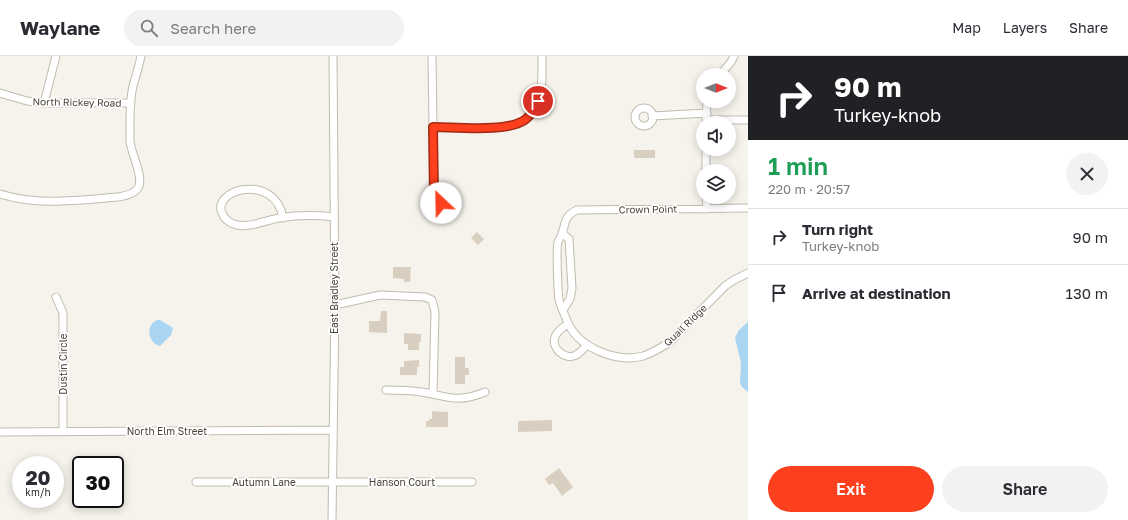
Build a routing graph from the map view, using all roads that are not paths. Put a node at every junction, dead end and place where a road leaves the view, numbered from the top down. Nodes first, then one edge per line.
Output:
1 (56, 56) edge
2 (141, 56) edge
3 (333, 56) edge
4 (432, 56) edge
5 (542, 56) edge
6 (734, 56) edge
7 (726, 68) edge
8 (0, 93) edge
9 (44, 103) junction
10 (131, 103) junction
11 (652, 116) dead end
12 (696, 118) edge
13 (736, 120) edge
14 (748, 120) edge
15 (433, 127) junction
16 (0, 194) edge
17 (434, 196) dead end
18 (706, 204) edge
19 (748, 208) edge
20 (706, 209) junction
21 (334, 217) junction
22 (284, 218) junction
23 (562, 233) junction
24 (748, 273) edge
25 (56, 297) dead end
26 (335, 305) junction
27 (563, 310) junction
28 (568, 324) junction
29 (587, 344) junction
30 (386, 390) dead end
31 (485, 392) dead end
32 (433, 394) junction
33 (333, 430) junction
34 (0, 432) edge
35 (63, 432) junction
36 (196, 482) dead end
37 (333, 482) junction
38 (472, 482) dead end
39 (332, 520) edge

1 - 9 street
2 - 10 street
3 - 21 street, East Bradley Street
4 - 15 street
5 - 15 street
6 - 7 street
8 - 9 street, North Rickey Road
9 - 10 street, North Rickey Road
10 - 16 street
11 - 12 street
13 - 14 street
15 - 17 street
18 - 20 street
19 - 20 street, Crown Point
20 - 23 street, Crown Point
21 - 22 street
21 - 26 street, East Bradley Street
22 - 22 street
23 - 27 street, Quail Ridge
23 - 27 street
24 - 29 street, Quail Ridge
25 - 35 street, Dustin Circle
26 - 32 street
26 - 33 street, East Bradley Street
27 - 28 street, Quail Ridge
28 - 29 street, Quail Ridge
28 - 29 street
30 - 32 street
31 - 32 street
33 - 35 street, North Elm Street
33 - 37 street, East Bradley Street
34 - 35 street, North Elm Street
36 - 37 street, Autumn Lane
37 - 38 street, Hanson Court
37 - 39 street, East Bradley Street

